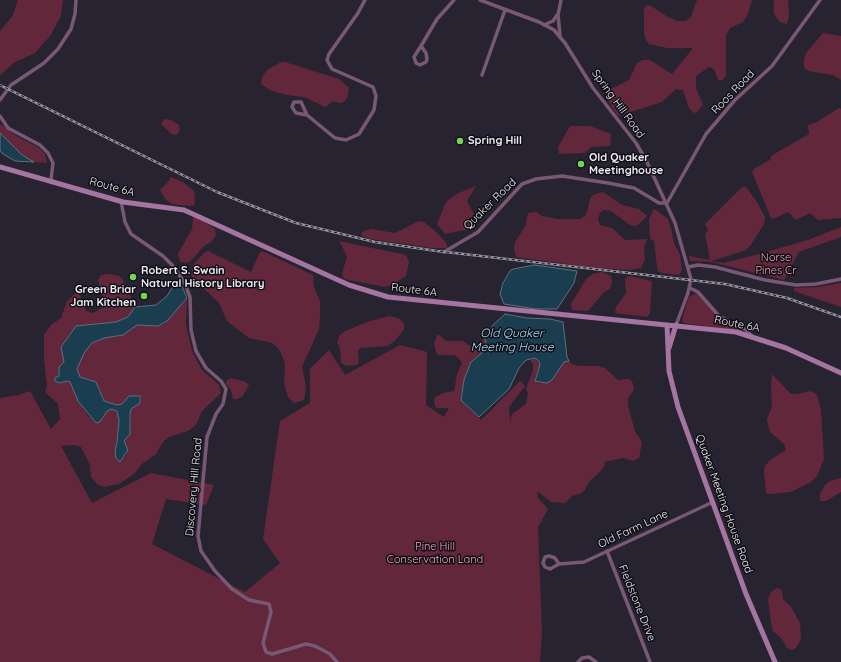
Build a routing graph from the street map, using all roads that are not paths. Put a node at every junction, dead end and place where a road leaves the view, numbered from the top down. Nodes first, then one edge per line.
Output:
1 (76, 0) edge
2 (366, 0) edge
3 (454, 0) edge
4 (480, 0) edge
5 (561, 0) edge
6 (820, 0) edge
7 (505, 10) junction
8 (558, 15) junction
9 (544, 25) junction
10 (560, 36) junction
11 (421, 46) junction
12 (482, 75) dead end
13 (1, 99) edge
14 (0, 105) edge
15 (307, 115) junction
16 (0, 116) edge
17 (0, 167) edge
18 (51, 180) junction
19 (121, 201) junction
20 (667, 203) junction
21 (444, 252) dead end
22 (688, 267) junction
23 (841, 279) edge
24 (690, 288) junction
25 (667, 325) junction
26 (676, 325) junction
27 (752, 336) junction
28 (669, 349) junction
29 (841, 373) edge
30 (713, 502) junction
31 (607, 551) junction
32 (559, 564) junction
33 (338, 662) edge
34 (578, 662) edge
35 (596, 662) edge
36 (650, 662) edge
37 (775, 662) edge

1 - 13 street
2 - 15 street
3 - 11 street
4 - 7 street, Spring Hill Road
5 - 8 street
6 - 20 street, Roos Road
7 - 9 street, Spring Hill Road
7 - 12 street
8 - 9 street
8 - 10 street
9 - 10 street, Spring Hill Road
10 - 20 street, Spring Hill Road
11 - 11 street
13 - 14 street
15 - 15 street
16 - 18 street
17 - 18 main road, Route 6A
18 - 19 main road, Route 6A
19 - 25 main road, Route 6A
19 - 33 street, Discovery Hill Road
20 - 21 street, Quaker Road
20 - 22 street, Spring Hill Road
22 - 23 street
22 - 24 street, Spring Hill Road
24 - 26 street, Spring Hill Road
24 - 27 street
25 - 26 main road, Route 6A
25 - 28 main road, Quaker Meeting House Road
26 - 27 main road, Route 6A
26 - 28 main road, Quaker Meeting House Road
27 - 29 main road, Route 6A
28 - 30 main road, Quaker Meeting House Road
30 - 31 street, Old Farm Lane
30 - 37 main road, Quaker Meeting House Road
31 - 32 street, Old Farm Lane
31 - 36 street, Fieldstone Drive
32 - 32 street
34 - 35 street

